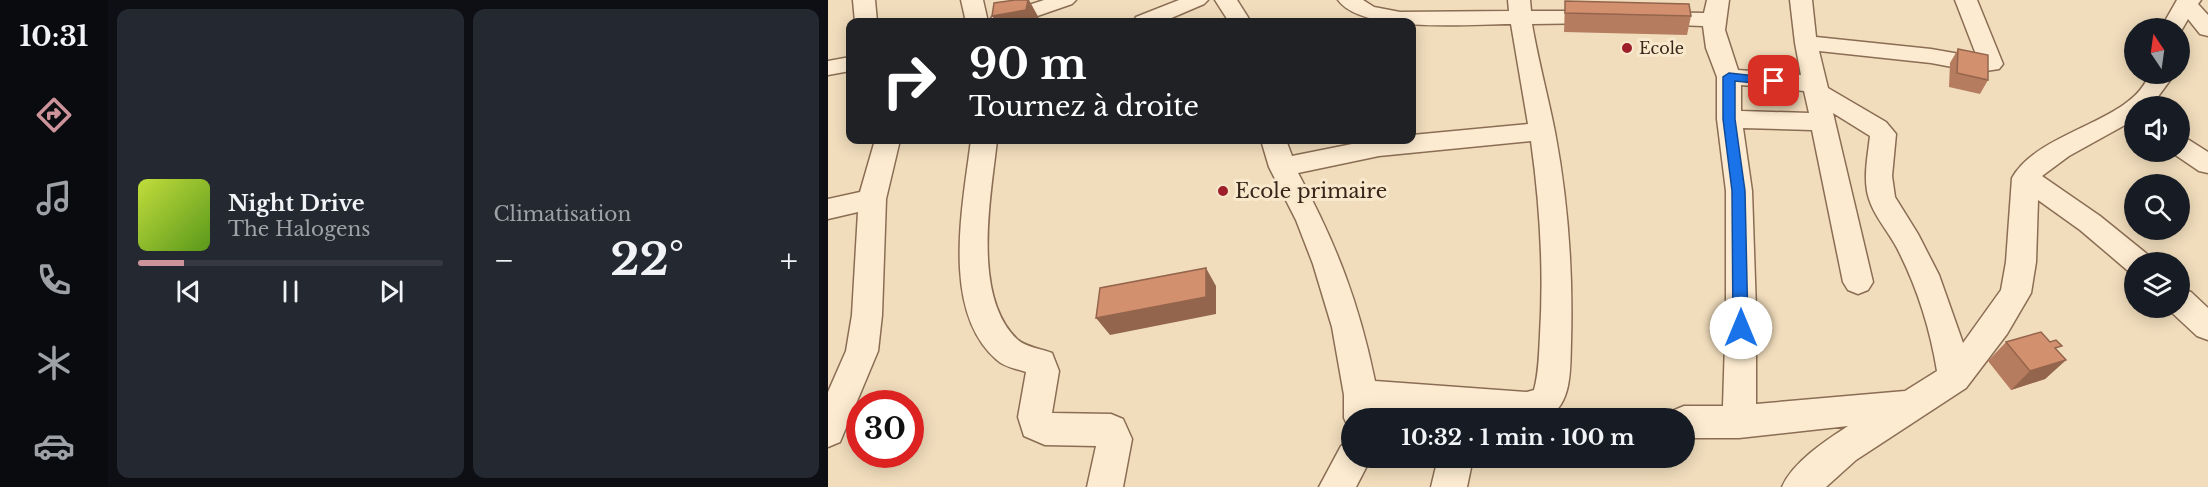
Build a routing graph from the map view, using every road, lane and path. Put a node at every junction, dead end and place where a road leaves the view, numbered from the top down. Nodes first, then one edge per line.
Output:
1 (864, 0) edge
2 (972, 0) edge
3 (1065, 0) edge
4 (1197, 0) edge
5 (1226, 0) edge
6 (1349, 0) edge
7 (1802, 0) edge
8 (1966, 0) edge
9 (2188, 1) edge
10 (1520, 9) edge
11 (1715, 10) edge
12 (866, 18) edge
13 (975, 18) edge
14 (1012, 18) edge
15 (1154, 18) edge
16 (1237, 18) edge
17 (2178, 18) edge
18 (2208, 29) edge
19 (1806, 42) junction
20 (846, 65) edge
21 (828, 68) edge
22 (1729, 77) junction
23 (1817, 88) junction
24 (2124, 117) edge
25 (1729, 119) junction
26 (1823, 122) junction
27 (1542, 131) junction
28 (1416, 143) edge
29 (886, 144) edge
30 (984, 144) edge
31 (1275, 144) edge
32 (1410, 144) edge
33 (2190, 152) edge
34 (2208, 164) edge
35 (1282, 167) junction
36 (2025, 178) junction
37 (872, 199) junction
38 (828, 209) edge
39 (2125, 252) edge
40 (1858, 282) dead end
41 (2190, 310) edge
42 (2208, 327) edge
43 (1954, 378) junction
44 (1912, 406) junction
45 (1361, 407) edge
46 (1397, 408) edge
47 (1515, 408) edge
48 (1695, 422) edge
49 (1739, 423) junction
50 (828, 431) edge
51 (1347, 468) edge
52 (1454, 468) edge
53 (1105, 487) edge
54 (1337, 487) edge
55 (1449, 487) edge
56 (1800, 487) edge

1 - 12 street
2 - 13 street
3 - 14 street
4 - 15 street
5 - 16 street
6 - 10 street
7 - 19 street
8 - 19 street
9 - 17 street
9 - 18 street
10 - 11 street
10 - 27 street
11 - 22 street
19 - 23 street
20 - 21 street
22 - 23 street
22 - 25 street
23 - 26 street
23 - 43 street
24 - 36 street
25 - 26 street
25 - 49 street
26 - 40 street
27 - 28 street
27 - 47 street
29 - 37 street
30 - 53 street
31 - 35 street
32 - 35 street
33 - 34 street
35 - 45 street
36 - 39 street
36 - 43 street
37 - 38 street
37 - 50 street
41 - 42 street
43 - 44 street
44 - 49 street
44 - 56 street
45 - 46 street
48 - 49 street
51 - 54 street
52 - 55 street

